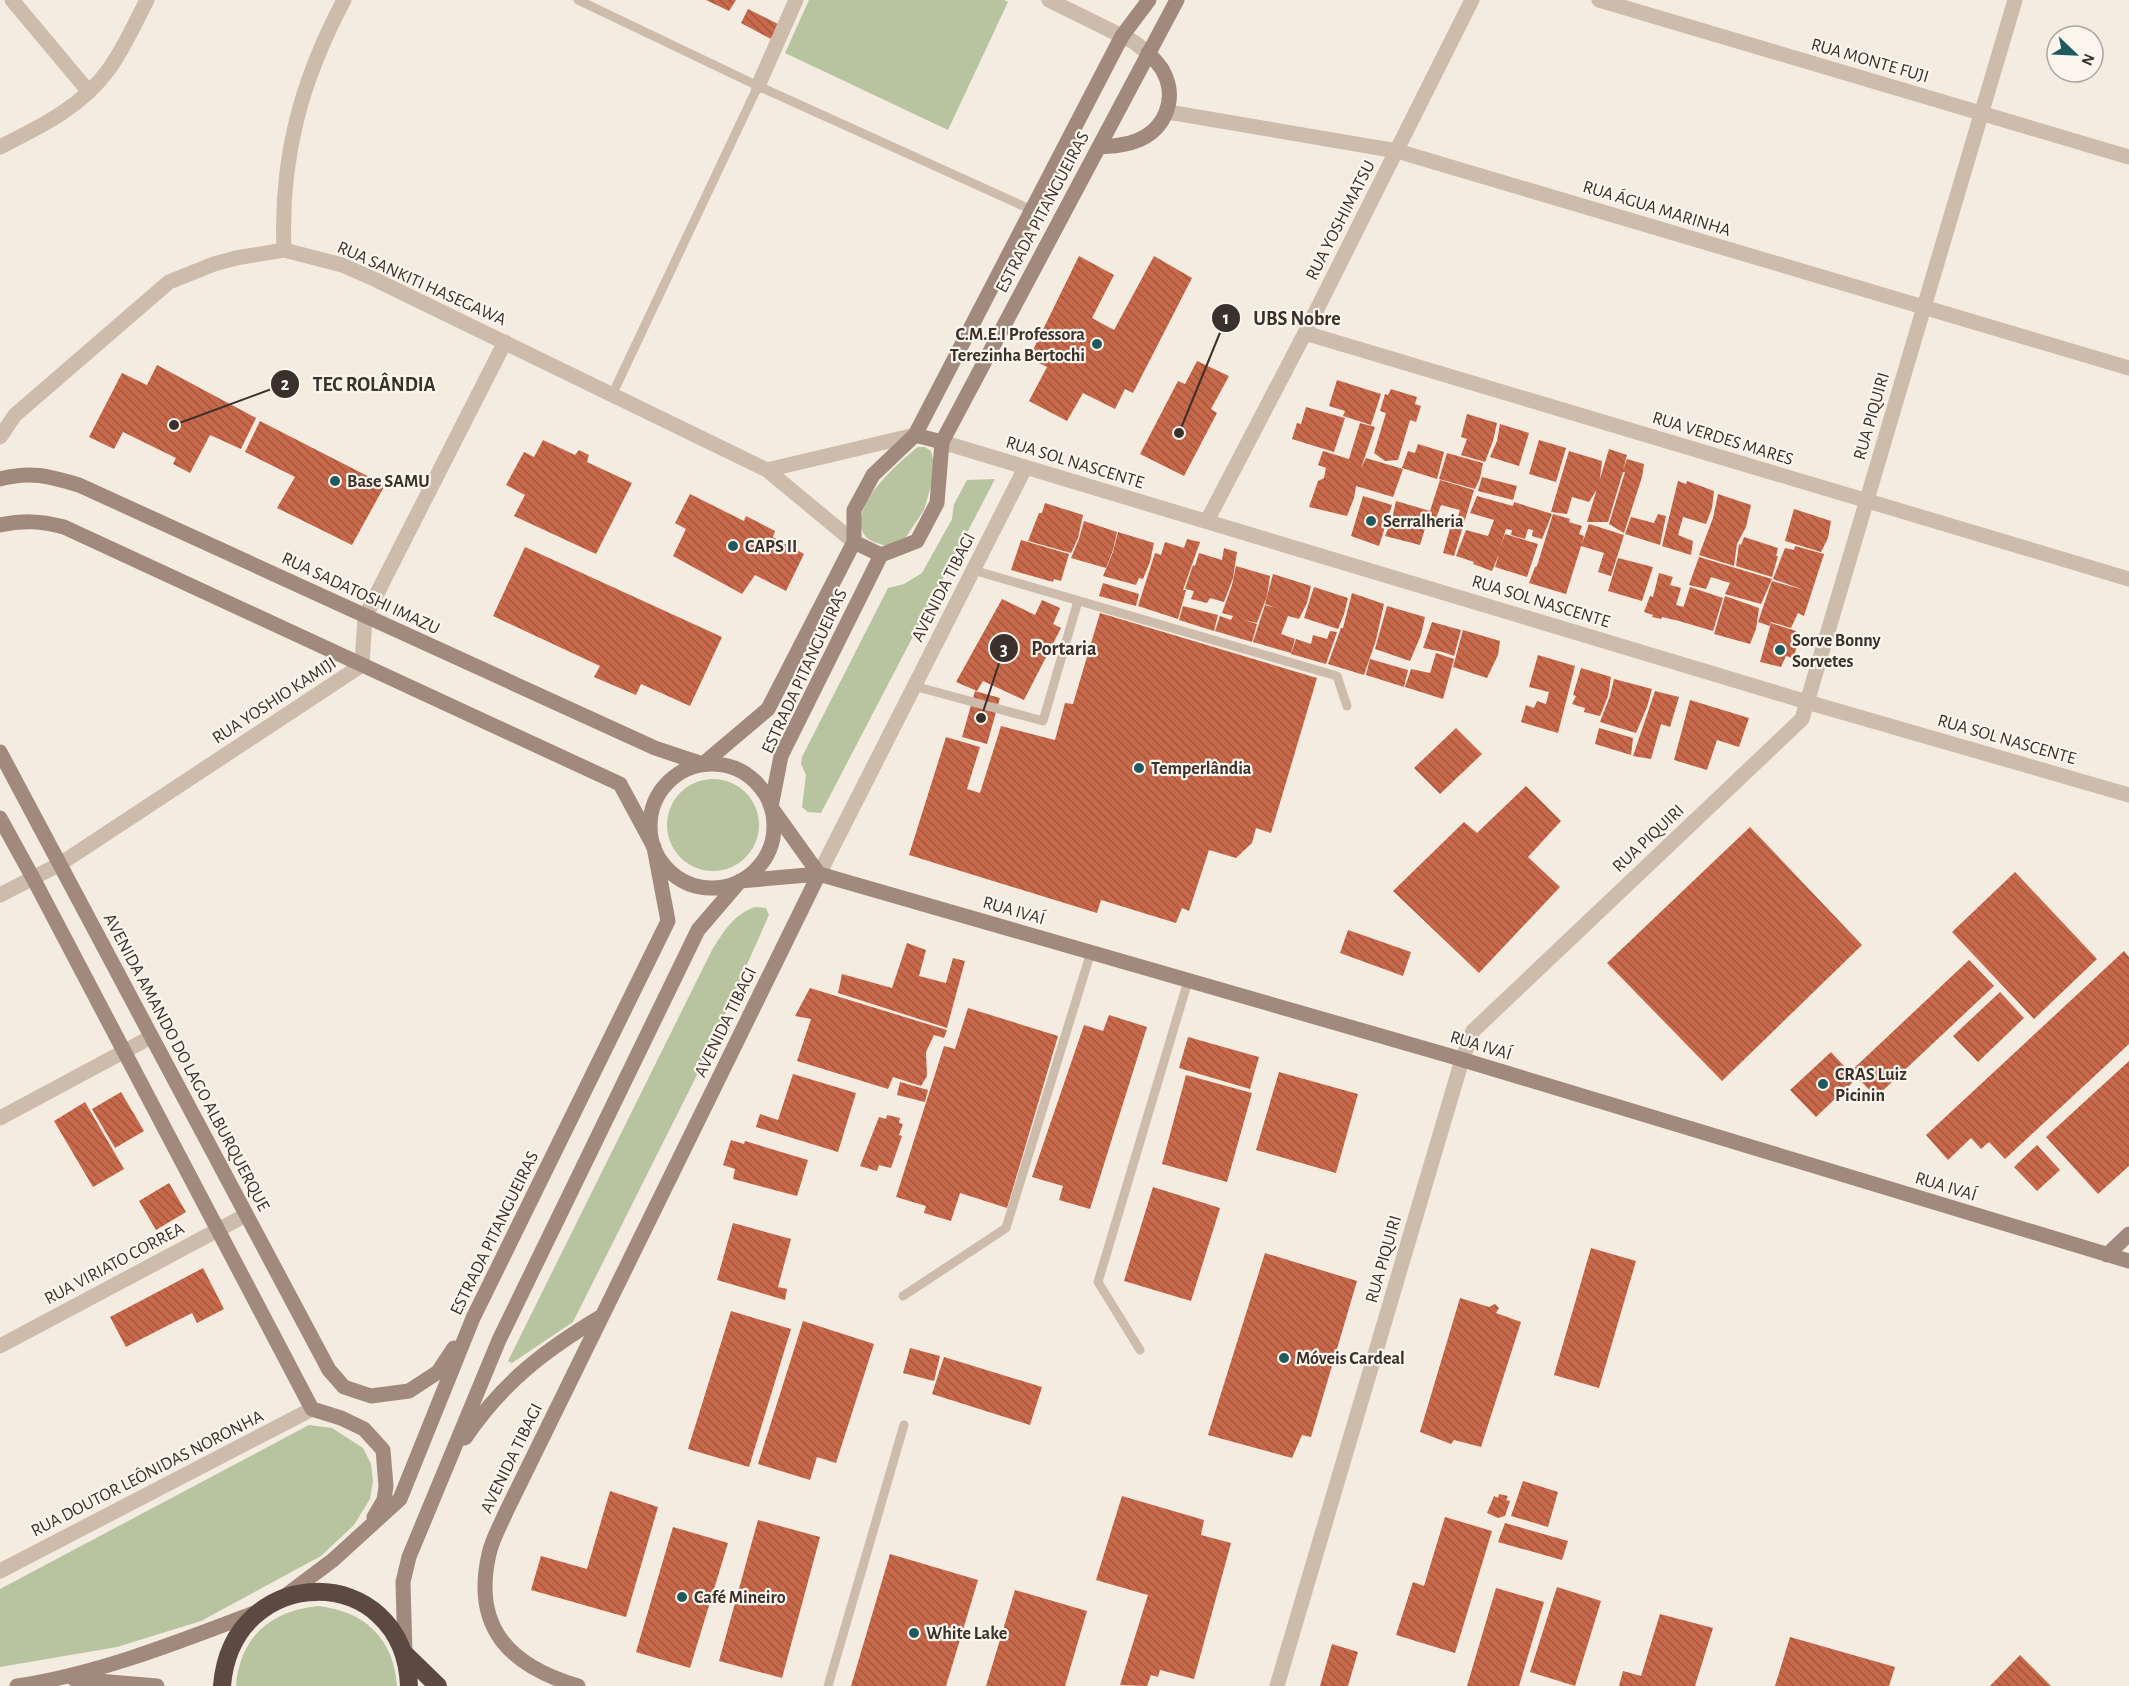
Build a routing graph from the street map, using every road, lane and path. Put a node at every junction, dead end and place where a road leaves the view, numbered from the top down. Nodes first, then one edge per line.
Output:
1 (12, 0) edge
2 (147, 0) edge
3 (344, 0) edge
4 (578, 0) edge
5 (796, 0) edge
6 (1049, 0) edge
7 (1149, 0) edge
8 (1177, 0) edge
9 (1472, 0) edge
10 (1599, 0) edge
11 (2015, 0) edge
12 (1122, 36) junction
13 (1149, 53) junction
14 (758, 86) junction
15 (89, 92) junction
16 (1168, 112) junction
17 (1981, 113) junction
18 (0, 147) edge
19 (1099, 147) junction
20 (1397, 151) junction
21 (2129, 157) edge
22 (1032, 210) junction
23 (284, 250) junction
24 (1923, 308) junction
25 (1305, 333) junction
26 (505, 342) junction
27 (2129, 368) edge
28 (612, 395) junction
29 (7, 418) edge
30 (915, 435) junction
31 (0, 437) edge
32 (942, 442) junction
33 (1025, 468) junction
34 (767, 470) junction
35 (0, 479) edge
36 (1867, 502) junction
37 (1207, 521) junction
38 (0, 525) edge
39 (854, 542) junction
40 (881, 555) junction
41 (973, 570) junction
42 (2129, 579) edge
43 (1078, 601) junction
44 (365, 617) junction
45 (362, 664) junction
46 (914, 686) junction
47 (1807, 702) junction
48 (1347, 706) dead end
49 (0, 752) edge
50 (703, 764) junction
51 (2129, 795) edge
52 (771, 807) junction
53 (0, 818) edge
54 (654, 847) junction
55 (60, 864) junction
56 (819, 874) junction
57 (33, 878) junction
58 (740, 881) junction
59 (0, 895) edge
60 (1091, 952) junction
61 (1188, 981) junction
62 (151, 1037) junction
63 (123, 1052) junction
64 (1462, 1060) junction
65 (0, 1118) edge
66 (246, 1215) junction
67 (219, 1230) junction
68 (2129, 1234) edge
69 (2107, 1255) junction
70 (2129, 1261) edge
71 (903, 1296) dead end
72 (602, 1316) junction
73 (473, 1318) junction
74 (0, 1346) edge
75 (1140, 1350) dead end
76 (312, 1409) junction
77 (904, 1425) dead end
78 (450, 1460) junction
79 (365, 1532) junction
80 (0, 1571) edge
81 (285, 1596) junction
82 (257, 1612) junction
83 (405, 1654) junction
84 (63, 1678) junction
85 (17, 1686) edge
86 (157, 1686) edge
87 (222, 1686) edge
88 (410, 1686) edge
89 (438, 1686) edge
90 (578, 1686) edge
91 (828, 1686) edge
92 (1277, 1686) edge

1 - 15 street
2 - 15 street
3 - 23 street
4 - 14 lane
5 - 14 street
6 - 12 street
7 - 12 street, ESTRADA PITANGUEIRAS
8 - 13 street, ESTRADA PITANGUEIRAS
9 - 20 street, RUA YOSHIMATSU
10 - 17 street, RUA MONTE FUJI
11 - 17 street, RUA PIQUIRI
12 - 13 street
12 - 22 street, ESTRADA PITANGUEIRAS
13 - 16 street
13 - 19 street, ESTRADA PITANGUEIRAS
14 - 22 lane
14 - 28 lane
15 - 18 street
16 - 19 street
16 - 20 street, RUA ÁGUA MARINHA
17 - 21 street, RUA MONTE FUJI
17 - 24 street, RUA PIQUIRI
19 - 32 street, ESTRADA PITANGUEIRAS
20 - 24 street, RUA ÁGUA MARINHA
20 - 25 street, RUA YOSHIMATSU
22 - 30 street, ESTRADA PITANGUEIRAS
23 - 26 street, RUA SANKITI HASEGAWA
23 - 29 street, RUA SANKITI HASEGAWA
24 - 27 street, RUA ÁGUA MARINHA
24 - 36 street, RUA PIQUIRI
25 - 36 street, RUA VERDES MARES
25 - 37 street, RUA YOSHIMATSU
26 - 28 street, RUA SANKITI HASEGAWA
26 - 44 street, RUA YOSHIO KAMIJI
28 - 34 street, RUA SANKITI HASEGAWA
29 - 31 street, RUA SANKITI HASEGAWA
30 - 32 street
30 - 34 street
30 - 39 street, ESTRADA PITANGUEIRAS
32 - 33 street, RUA SOL NASCENTE
32 - 40 street
33 - 37 street, RUA SOL NASCENTE
33 - 41 street, AVENIDA TIBAGI
34 - 39 street, RUA SANKITI HASEGAWA
35 - 44 street, RUA SADATOSHI IMAZU
36 - 42 street, RUA VERDES MARES
36 - 47 street, RUA PIQUIRI
37 - 47 street, RUA SOL NASCENTE
38 - 45 street
39 - 40 street
39 - 50 street, ESTRADA PITANGUEIRAS
40 - 52 street, ESTRADA PITANGUEIRAS
41 - 43 lane
41 - 46 street, AVENIDA TIBAGI
43 - 46 lane
43 - 48 lane
44 - 45 street, RUA YOSHIO KAMIJI
44 - 50 street, RUA SADATOSHI IMAZU
45 - 54 street
45 - 55 street, RUA YOSHIO KAMIJI
46 - 56 street, AVENIDA TIBAGI
47 - 51 street, RUA SOL NASCENTE
47 - 64 street, RUA PIQUIRI
49 - 55 street, AVENIDA AMANDO DO LAGO ALBURQUERQUE
50 - 52 street
50 - 54 street
52 - 56 street
52 - 58 street
53 - 57 street
54 - 58 street
54 - 73 street, ESTRADA PITANGUEIRAS
55 - 57 street, RUA YOSHIO KAMIJI
55 - 62 street, AVENIDA AMANDO DO LAGO ALBURQUERQUE
56 - 58 street, RUA IVAÍ
56 - 60 street, RUA IVAÍ
56 - 72 street, AVENIDA TIBAGI
57 - 59 street, RUA YOSHIO KAMIJI
57 - 63 street
58 - 78 street
60 - 61 street, RUA IVAÍ
60 - 71 lane
61 - 64 street, RUA IVAÍ
61 - 75 lane
62 - 63 street
62 - 66 street, AVENIDA AMANDO DO LAGO ALBURQUERQUE
63 - 65 street
63 - 67 street
64 - 69 street, RUA IVAÍ
64 - 92 street, RUA PIQUIRI
66 - 67 street, RUA VIRIATO CORREA
66 - 73 street, AVENIDA AMANDO DO LAGO ALBURQUERQUE
67 - 74 street, RUA VIRIATO CORREA
67 - 76 street
68 - 69 street
69 - 70 street, RUA IVAÍ
72 - 78 street
72 - 90 street, AVENIDA TIBAGI
73 - 79 street, ESTRADA PITANGUEIRAS
76 - 79 street
76 - 80 street, RUA DOUTOR LEÔNIDAS NORONHA
77 - 91 lane
78 - 83 street
79 - 81 street, ESTRADA PITANGUEIRAS
81 - 82 highway
81 - 83 highway
82 - 84 street
82 - 87 highway
83 - 88 highway
83 - 89 highway
84 - 85 street
84 - 86 street

